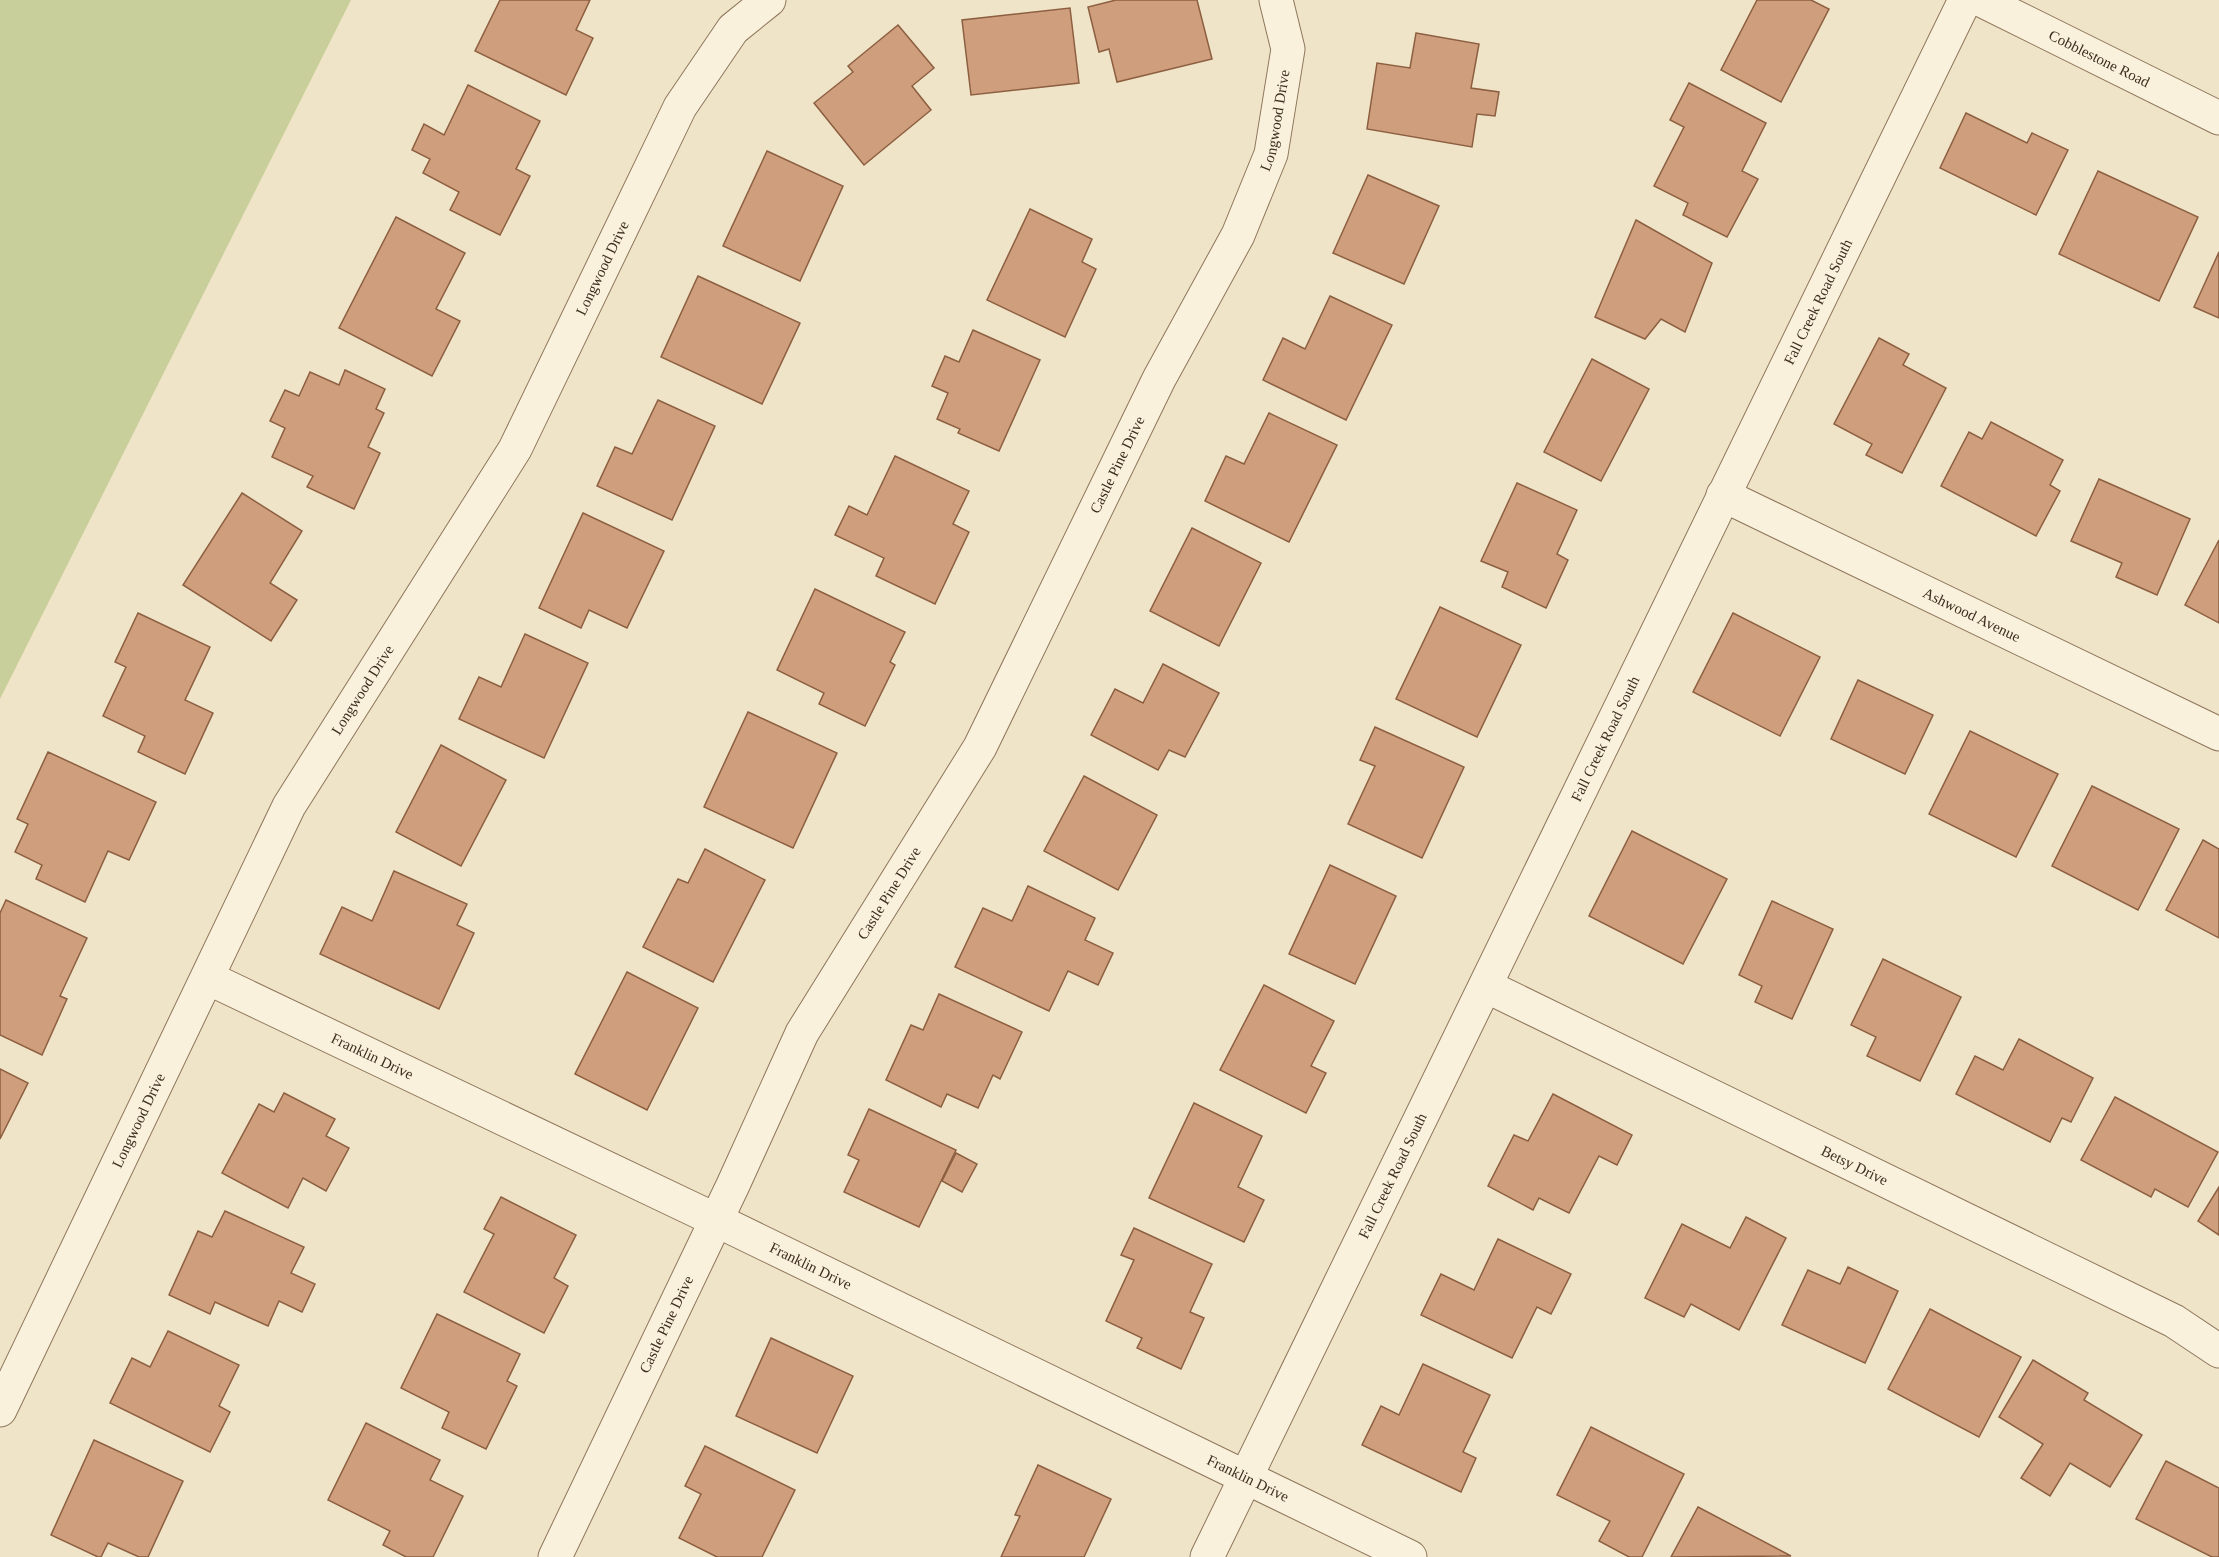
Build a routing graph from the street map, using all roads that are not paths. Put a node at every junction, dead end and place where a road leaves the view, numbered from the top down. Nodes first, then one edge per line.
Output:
1 (770, 0) edge
2 (1276, 0) edge
3 (1965, 0) edge
4 (1981, 0) edge
5 (2219, 118) edge
6 (1238, 235) joint
7 (1723, 495) junction
8 (2219, 734) edge
9 (208, 978) junction
10 (1486, 986) junction
11 (716, 1220) junction
12 (2219, 1351) edge
13 (0, 1410) edge
14 (1245, 1476) junction
15 (555, 1557) edge
16 (1207, 1557) edge
17 (1410, 1557) edge

1 - 9 street, Longwood Drive
2 - 6 street, Longwood Drive
3 - 7 street, Fall Creek Road South
4 - 5 street, Cobblestone Road
6 - 11 street, Castle Pine Drive
7 - 8 street, Ashwood Avenue
7 - 10 street, Fall Creek Road South
9 - 11 street, Franklin Drive
9 - 13 street, Longwood Drive
10 - 12 street, Betsy Drive
10 - 14 street, Fall Creek Road South
11 - 14 street, Franklin Drive
11 - 15 street, Castle Pine Drive
14 - 16 street, Fall Creek Road South
14 - 17 street, Franklin Drive

